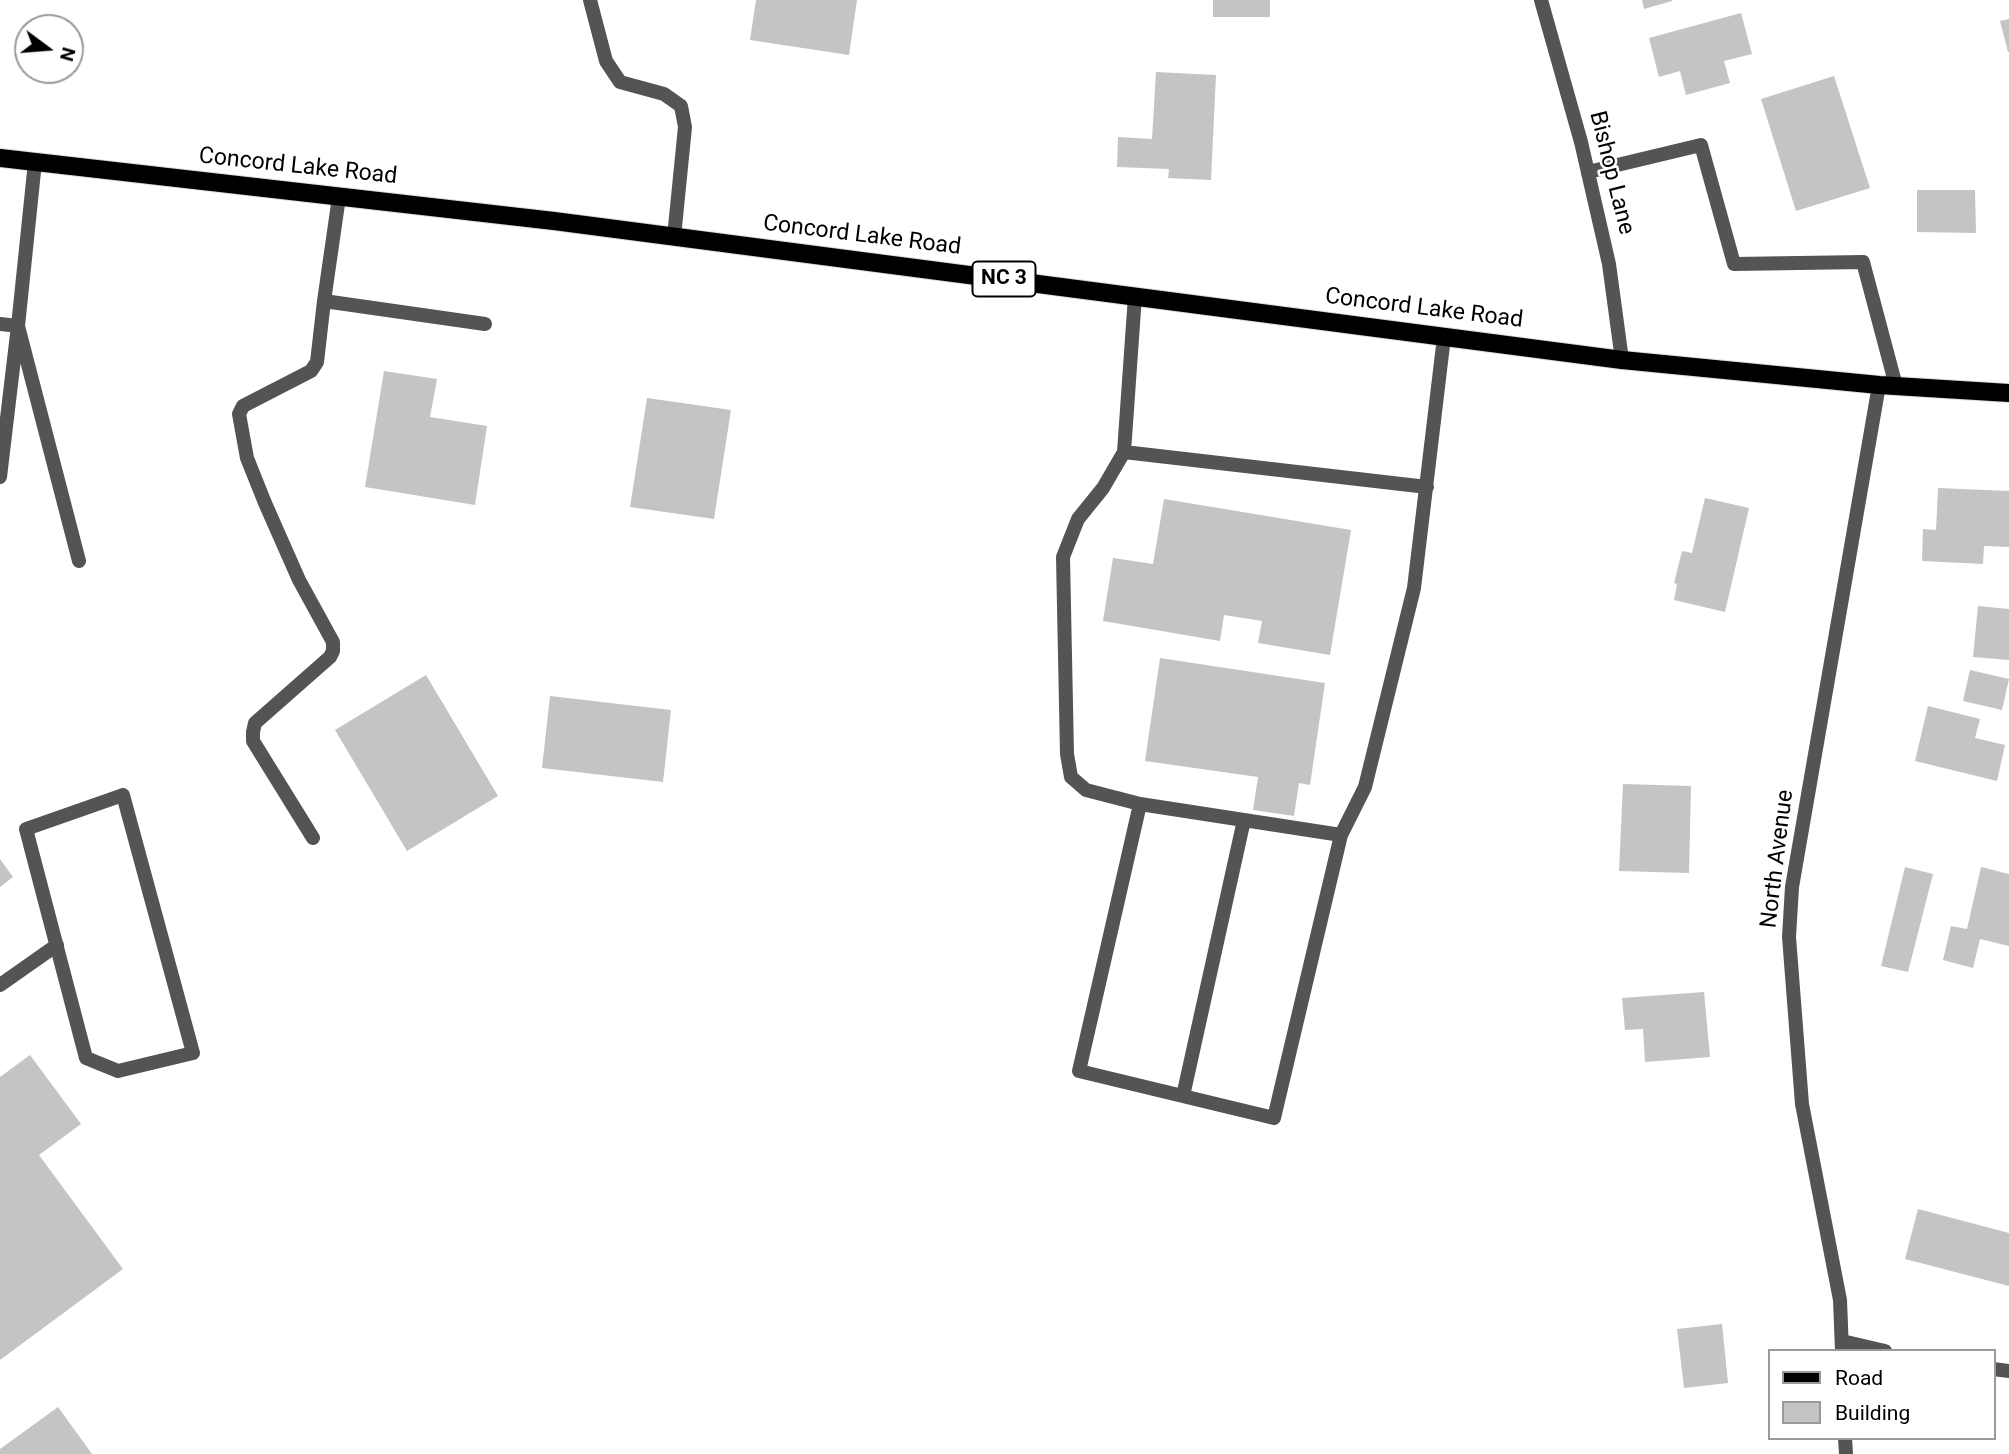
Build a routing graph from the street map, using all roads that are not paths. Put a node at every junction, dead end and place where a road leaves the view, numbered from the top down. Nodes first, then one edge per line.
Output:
1 (590, 0) edge
2 (1541, 0) edge
3 (0, 158) edge
4 (35, 162) junction
5 (1588, 172) junction
6 (339, 197) junction
7 (674, 237) junction
8 (1135, 296) junction
9 (324, 301) junction
10 (0, 324) edge
11 (485, 324) dead end
12 (18, 326) junction
13 (1444, 337) junction
14 (1622, 360) junction
15 (1887, 385) junction
16 (2009, 393) edge
17 (1124, 452) junction
18 (0, 477) edge
19 (1427, 487) junction
20 (79, 561) dead end
21 (1140, 804) junction
22 (1244, 820) junction
23 (1341, 835) junction
24 (313, 838) dead end
25 (57, 945) junction
26 (0, 985) edge
27 (1183, 1096) junction
28 (1842, 1346) edge
29 (1868, 1349) edge

1 - 7 street
2 - 5 street, Bishop Lane
3 - 4 main road, Concord Lake Road / NC 3
4 - 6 main road, Concord Lake Road / NC 3
4 - 12 street
5 - 14 street, Bishop Lane
5 - 15 street
6 - 7 main road, Concord Lake Road / NC 3
6 - 9 street
7 - 8 main road, Concord Lake Road / NC 3
8 - 13 main road, Concord Lake Road / NC 3
8 - 17 street
9 - 11 street
9 - 24 street
10 - 12 street
12 - 18 street
12 - 20 street
13 - 14 main road, Concord Lake Road / NC 3
13 - 19 street
14 - 15 main road, Concord Lake Road / NC 3
15 - 16 main road, Concord Lake Road / NC 3
15 - 28 street, North Avenue
17 - 19 street
17 - 21 street
19 - 23 street
21 - 22 street
21 - 27 street
22 - 23 street
22 - 27 street
23 - 27 street
25 - 25 street
25 - 26 street
28 - 29 street, North Avenue

